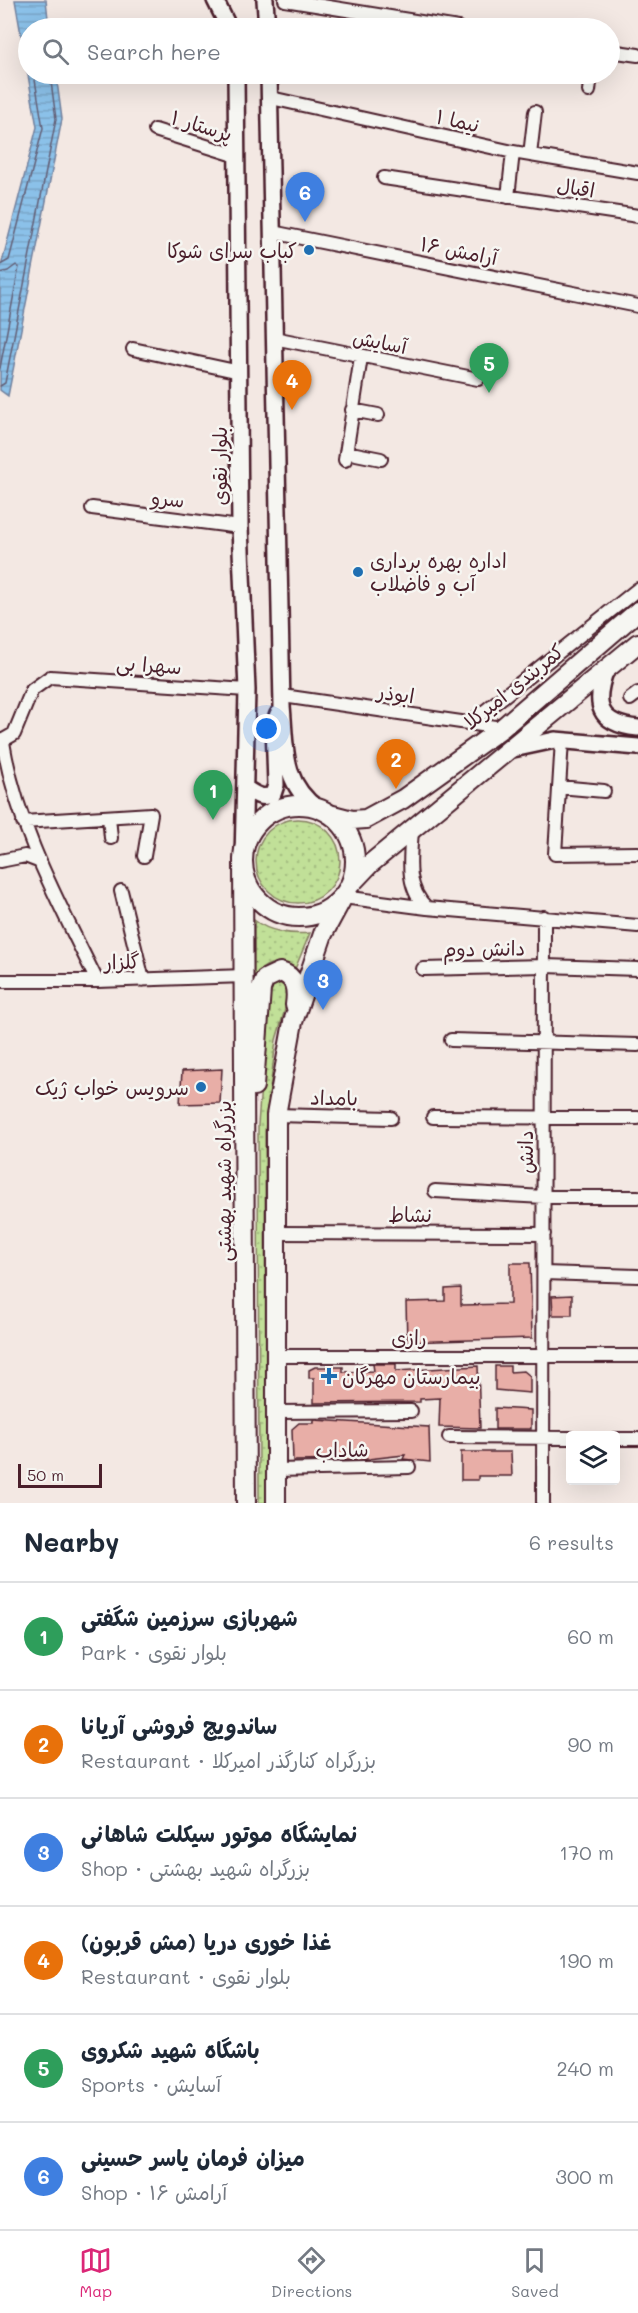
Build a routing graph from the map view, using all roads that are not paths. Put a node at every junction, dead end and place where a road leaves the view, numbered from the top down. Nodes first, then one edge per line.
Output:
1 (215, 0) edge
2 (230, 0) edge
3 (265, 0) edge
4 (285, 0) edge
5 (225, 18) edge
6 (231, 18) edge
7 (266, 18) edge
8 (366, 18) edge
9 (620, 53) edge
10 (638, 55) edge
11 (236, 84) edge
12 (270, 84) edge
13 (590, 84) edge
14 (589, 91) dead end
15 (271, 98) junction
16 (535, 112) dead end
17 (155, 130) dead end
18 (513, 152) junction
19 (530, 155) junction
20 (238, 156) junction
21 (638, 173) edge
22 (384, 178) dead end
23 (508, 197) junction
24 (638, 216) edge
25 (272, 232) junction
26 (638, 306) edge
27 (274, 338) junction
28 (133, 349) dead end
29 (361, 357) junction
30 (240, 372) junction
31 (478, 379) dead end
32 (352, 410) junction
33 (378, 415) dead end
34 (381, 459) dead end
35 (92, 508) dead end
36 (240, 527) junction
37 (636, 599) edge
38 (574, 640) junction
39 (638, 643) edge
40 (588, 654) junction
41 (606, 669) junction
42 (246, 690) junction
43 (283, 701) junction
44 (470, 723) junction
45 (502, 728) junction
46 (638, 728) edge
47 (562, 740) junction
48 (2, 742) edge
49 (638, 747) edge
50 (513, 749) junction
51 (559, 787) junction
52 (245, 788) junction
53 (413, 791) junction
54 (604, 791) dead end
55 (324, 811) junction
56 (432, 815) junction
57 (109, 817) junction
58 (23, 822) junction
59 (412, 831) junction
60 (111, 838) dead end
61 (638, 853) edge
62 (144, 856) dead end
63 (243, 859) junction
64 (0, 861) edge
65 (38, 861) junction
66 (121, 891) dead end
67 (347, 891) junction
68 (427, 908) junction
69 (544, 918) junction
70 (638, 926) edge
71 (545, 966) junction
72 (0, 967) edge
73 (423, 969) dead end
74 (638, 969) edge
75 (244, 976) junction
76 (143, 980) junction
77 (1, 981) edge
78 (97, 981) junction
79 (293, 1022) junction
80 (451, 1040) dead end
81 (545, 1043) junction
82 (638, 1045) edge
83 (276, 1116) junction
84 (433, 1117) dead end
85 (391, 1118) dead end
86 (544, 1118) junction
87 (638, 1118) edge
88 (246, 1143) junction
89 (435, 1191) dead end
90 (544, 1197) junction
91 (638, 1197) edge
92 (276, 1233) junction
93 (544, 1234) junction
94 (544, 1273) junction
95 (638, 1276) edge
96 (276, 1356) junction
97 (638, 1356) edge
98 (542, 1358) junction
99 (411, 1411) dead end
100 (276, 1412) junction
101 (449, 1437) dead end
102 (543, 1438) junction
103 (566, 1438) edge
104 (620, 1438) edge
105 (638, 1439) edge
106 (409, 1467) dead end
107 (276, 1470) junction
108 (246, 1503) edge
109 (276, 1503) edge
110 (543, 1503) edge

1 - 5 main road
2 - 6 main road
3 - 7 main road
4 - 8 street
9 - 10 street
11 - 20 main road, بلوار نقوی
12 - 15 main road
13 - 14 street
15 - 18 street, نیما ۱
15 - 25 main road
16 - 19 street
17 - 20 street, پرستار ۱
18 - 19 street, نیما ۱
18 - 23 street
19 - 21 street, نیما ۱
20 - 30 main road, بلوار نقوی
22 - 23 street, اقبال
23 - 24 street, اقبال
25 - 26 street, آرامش ۱۶
25 - 27 main road
27 - 29 street, آسایش
27 - 43 main road
28 - 30 street
29 - 31 street, آسایش
29 - 32 street
30 - 36 main road, بلوار نقوی
32 - 33 street
32 - 34 street
35 - 36 street, سرو
36 - 42 main road, بلوار نقوی
37 - 38 street
37 - 40 highway, کمربندی امیرکلا
38 - 40 street
38 - 44 street
39 - 41 highway
40 - 45 highway, کمربندی امیرکلا
41 - 46 main road
41 - 50 highway
42 - 48 street, سهرا بی
42 - 52 main road, بلوار نقوی
43 - 44 street, ابوذر
43 - 52 main road
43 - 55 main road
44 - 45 street, ابوذر
45 - 53 highway, کمربندی امیرکلا
47 - 49 main road
47 - 50 main road
47 - 51 street
48 - 58 street
50 - 56 highway
51 - 54 street
51 - 61 street
52 - 63 main road, بلوار نقوی
53 - 55 highway, کمربندی امیرکلا
53 - 56 highway
55 - 63 highway
55 - 67 highway
56 - 59 highway
57 - 58 street
57 - 60 street
57 - 62 street
58 - 65 street
59 - 67 highway
59 - 68 street
63 - 67 highway
63 - 75 highway, بزرگراه شهید بهشتی
64 - 65 street
65 - 78 street
66 - 76 street
67 - 68 street
67 - 79 highway
68 - 69 street
69 - 70 street
69 - 71 street, دانش
71 - 73 street, دانش دوم
71 - 74 street, دانش دوم
71 - 81 street, دانش
72 - 77 street
75 - 76 street, گلزار
75 - 88 highway, بزرگراه شهید بهشتی
76 - 78 street, گلزار
77 - 78 street, گلزار
79 - 83 highway
79 - 88 highway
80 - 81 street
81 - 82 street
81 - 86 street, دانش
83 - 85 street, بامداد
83 - 92 highway
84 - 86 street
86 - 87 street
86 - 90 street, دانش
88 - 108 highway, بزرگراه شهید بهشتی
89 - 90 street
90 - 91 street
90 - 93 street, دانش
92 - 93 street, نشاط
92 - 96 highway
93 - 94 street, دانش
94 - 95 street
94 - 98 street, دانش
96 - 98 street, رازی
96 - 100 highway
97 - 98 street, رازی
98 - 102 street, دانش
99 - 100 street
100 - 107 highway
101 - 102 street
102 - 103 street
102 - 110 street, دانش
104 - 105 street
106 - 107 street, شاداب
107 - 109 highway

